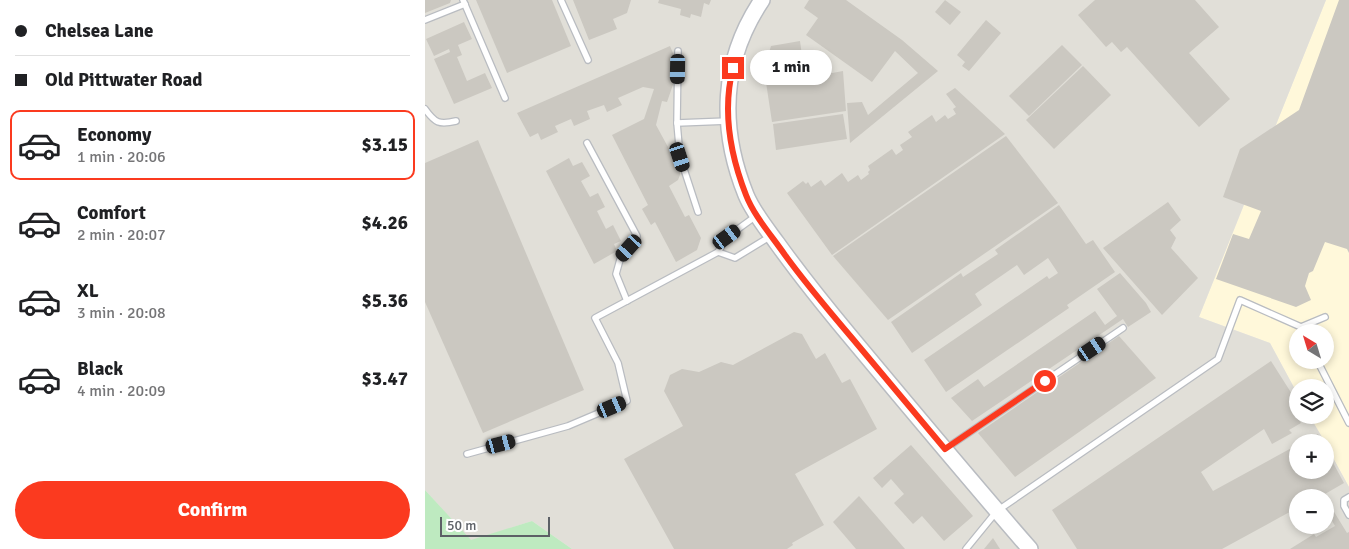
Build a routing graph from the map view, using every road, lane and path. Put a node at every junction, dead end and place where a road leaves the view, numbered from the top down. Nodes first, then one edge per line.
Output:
1 (561, 0) edge
2 (762, 0) edge
3 (464, 2) edge
4 (425, 20) edge
5 (678, 51) dead end
6 (588, 60) dead end
7 (505, 98) dead end
8 (425, 109) edge
9 (457, 120) dead end
10 (728, 121) junction
11 (677, 123) junction
12 (587, 143) dead end
13 (698, 212) dead end
14 (757, 215) junction
15 (771, 236) junction
16 (718, 252) junction
17 (627, 301) junction
18 (1325, 317) dead end
19 (1290, 324) edge
20 (1313, 324) edge
21 (1123, 328) dead end
22 (1322, 369) edge
23 (1349, 424) edge
24 (945, 449) junction
25 (467, 454) dead end
26 (1349, 497) edge
27 (997, 511) junction
28 (1349, 515) edge
29 (966, 549) edge
30 (1030, 549) edge

1 - 6 lane
2 - 10 street
3 - 4 lane
3 - 7 lane
5 - 11 lane
8 - 9 lane
10 - 11 lane
10 - 14 street
11 - 13 lane
12 - 17 lane
14 - 15 street
14 - 16 lane
15 - 16 lane
15 - 24 street
16 - 17 lane
17 - 25 lane
18 - 20 lane
19 - 27 lane
21 - 24 lane
22 - 23 lane
24 - 27 street
26 - 28 lane
27 - 29 lane
27 - 30 street

